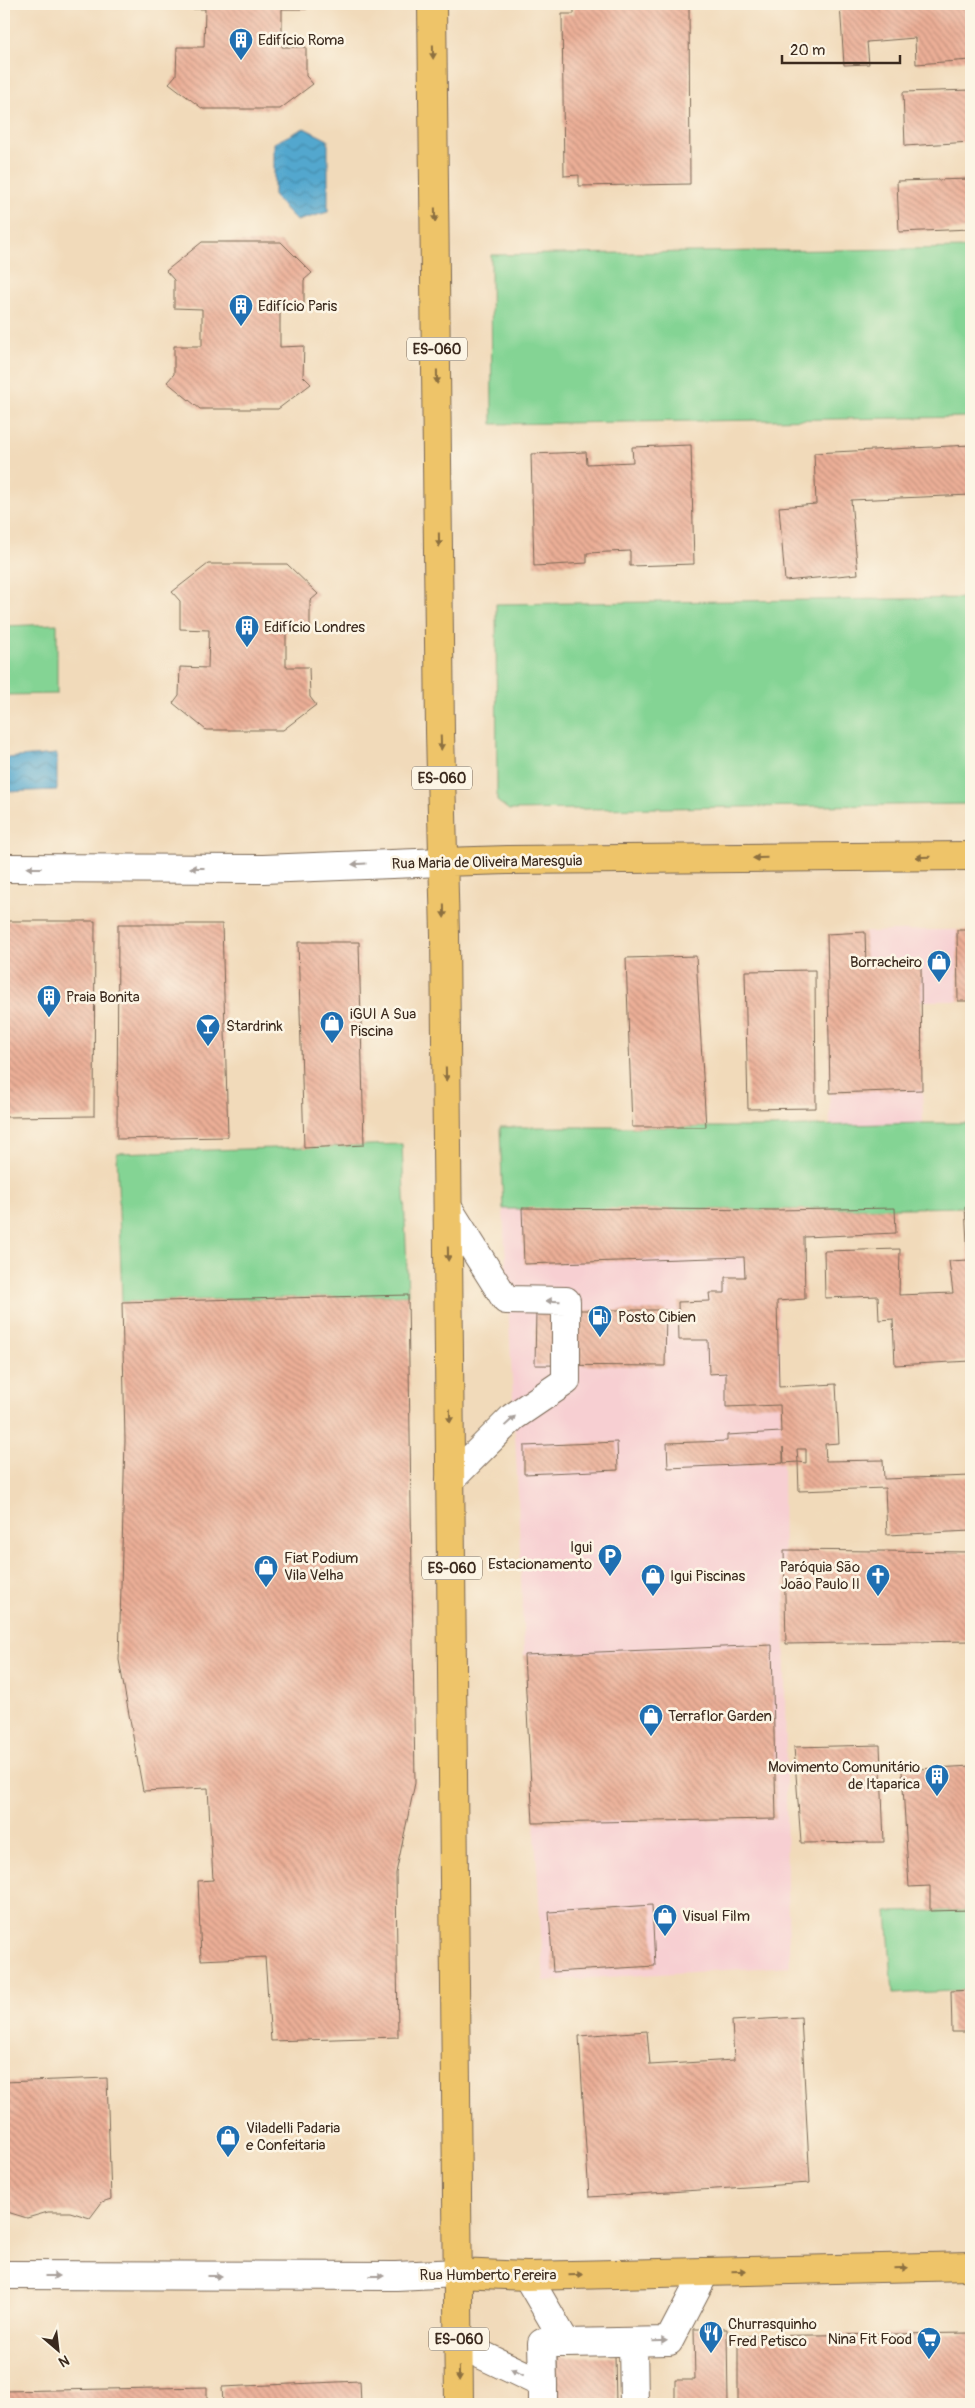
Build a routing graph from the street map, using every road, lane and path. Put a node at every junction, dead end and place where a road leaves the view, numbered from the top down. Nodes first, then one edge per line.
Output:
1 (432, 4) edge
2 (971, 856) edge
3 (443, 862) junction
4 (4, 868) edge
5 (448, 1208) junction
6 (450, 1480) junction
7 (971, 2266) edge
8 (705, 2272) junction
9 (458, 2273) junction
10 (4, 2276) edge
11 (527, 2276) junction
12 (633, 2342) junction
13 (566, 2343) junction
14 (459, 2344) junction
15 (543, 2394) edge
16 (459, 2404) edge
17 (634, 2404) edge

1 -> 3 main road, ES-060
2 -> 3 main road, Rua Maria de Oliveira Maresguia
3 -> 4 street, Rua Maria de Oliveira Maresguia
3 -> 5 main road, ES-060
5 -> 6 main road, ES-060
6 -> 5 street
6 - 9 main road, ES-060
8 -> 7 main road, Rua Humberto Pereira
11 -> 8 main road, Rua Humberto Pereira
12 -> 8 street
10 -> 9 street, Rua Humberto Pereira
9 - 11 main road, Rua Humberto Pereira
9 - 14 main road, ES-060
11 - 13 street
12 - 13 street
12 - 17 street
13 - 15 street
15 -> 14 street
14 -> 16 main road, ES-060

